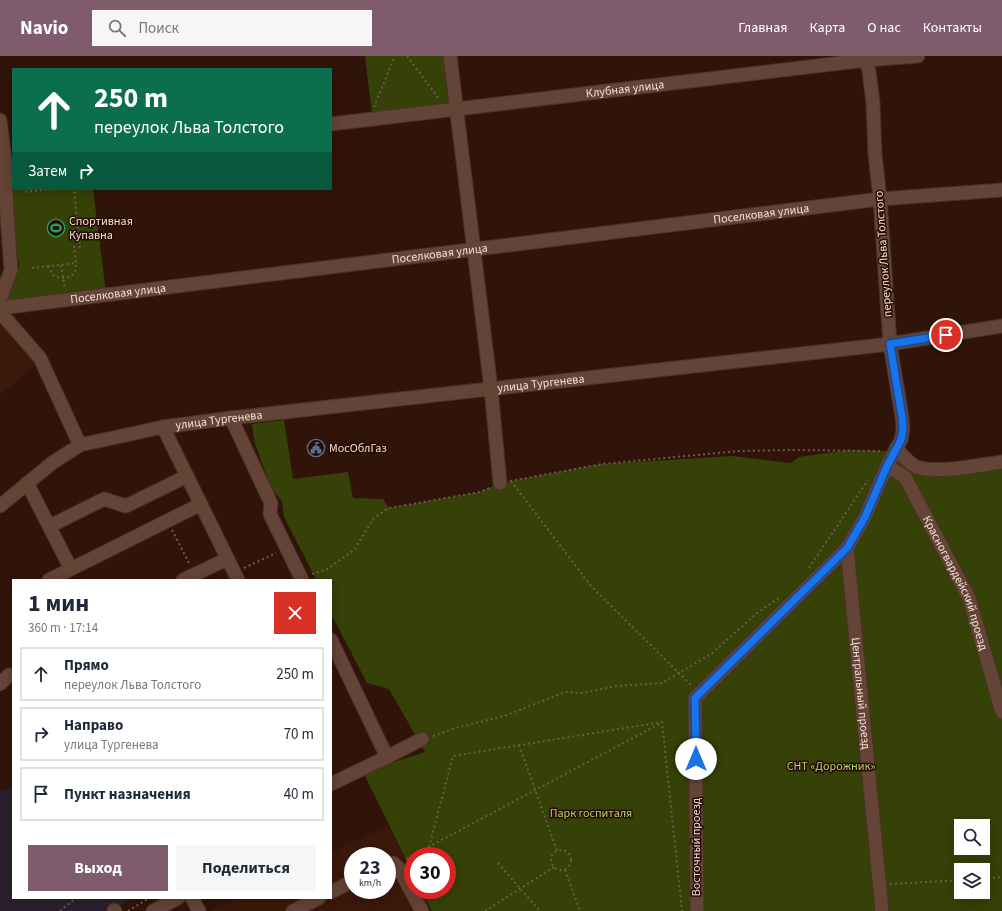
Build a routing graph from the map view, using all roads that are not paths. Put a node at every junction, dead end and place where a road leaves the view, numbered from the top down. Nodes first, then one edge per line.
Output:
1 (450, 56) edge
2 (918, 56) edge
3 (865, 58) edge
4 (452, 109) junction
5 (0, 120) edge
6 (332, 124) edge
7 (6, 159) edge
8 (1002, 190) edge
9 (880, 199) junction
10 (474, 250) junction
11 (0, 299) edge
12 (0, 308) edge
13 (0, 312) edge
14 (1002, 326) edge
15 (890, 344) junction
16 (491, 389) junction
17 (231, 418) junction
18 (163, 427) junction
19 (80, 445) junction
20 (895, 449) junction
21 (1002, 462) edge
22 (887, 466) junction
23 (187, 476) junction
24 (505, 482) road end
25 (27, 483) junction
26 (200, 504) junction
27 (0, 506) edge
28 (50, 526) junction
29 (847, 548) junction
30 (227, 558) junction
31 (71, 569) junction
32 (236, 576) edge
33 (51, 579) edge
34 (185, 579) edge
35 (299, 579) edge
36 (332, 642) edge
37 (1002, 712) edge
38 (422, 739) road end
39 (387, 757) junction
40 (332, 784) edge
41 (396, 868) edge
42 (344, 886) edge
43 (332, 892) edge
44 (175, 899) edge
45 (193, 899) edge
46 (317, 899) edge
47 (154, 911) edge
48 (199, 911) edge
49 (293, 911) edge
50 (422, 911) edge
51 (697, 911) edge
52 (882, 911) edge

1 - 4 street
2 - 3 street, Клубная улица
3 - 4 street, Клубная улица
3 - 9 street, переулок Льва Толстого
4 - 6 street, Клубная улица
4 - 10 street
5 - 7 street
7 - 11 street
8 - 9 street, Поселковая улица
9 - 10 street, Поселковая улица
9 - 15 street, переулок Льва Толстого
10 - 12 street, Поселковая улица
10 - 16 street
13 - 19 street
14 - 15 street, улица Тургенева
15 - 16 street, улица Тургенева
15 - 20 street, переулок Льва Толстого
16 - 17 street, улица Тургенева
16 - 24 street
17 - 18 street, улица Тургенева
17 - 35 street
18 - 19 street, улица Тургенева
18 - 23 street
19 - 25 street
20 - 21 street
20 - 22 street, Восточный проезд
22 - 29 street, Восточный проезд
22 - 37 street, Красногвардейский проезд
23 - 26 street
23 - 28 street
25 - 27 street
25 - 28 street
26 - 30 street
26 - 31 street
28 - 31 street
29 - 51 street, Восточный проезд
29 - 52 street, Центральный проезд
30 - 32 street
30 - 34 street
31 - 33 street
36 - 39 street
38 - 39 street
39 - 40 street
41 - 50 street
42 - 43 street
44 - 47 street
45 - 48 street
46 - 49 street

